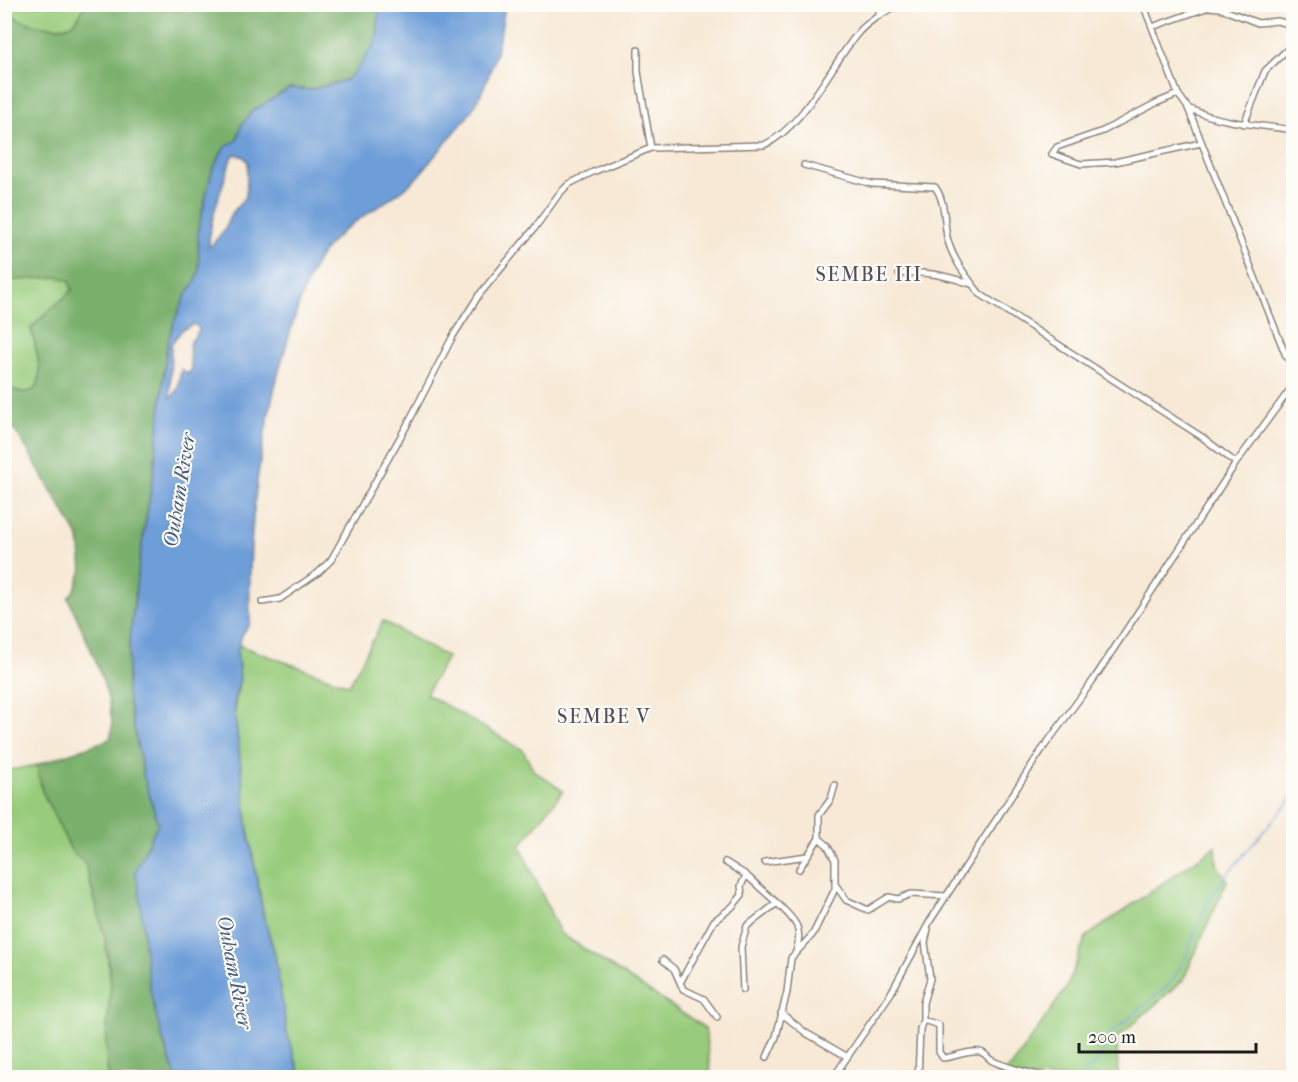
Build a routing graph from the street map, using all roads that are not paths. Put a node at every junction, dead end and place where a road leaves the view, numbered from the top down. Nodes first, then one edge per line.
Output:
1 (879, 4) edge
2 (900, 4) edge
3 (1143, 4) edge
4 (879, 15) junction
5 (1293, 25) edge
6 (1152, 27) junction
7 (1293, 43) edge
8 (638, 50) dead end
9 (1178, 93) junction
10 (1188, 108) junction
11 (1244, 124) junction
12 (1293, 130) edge
13 (1201, 143) junction
14 (651, 148) junction
15 (804, 165) dead end
16 (899, 274) dead end
17 (973, 285) junction
18 (1293, 364) edge
19 (1293, 384) edge
20 (1236, 463) junction
21 (262, 602) dead end
22 (836, 785) dead end
23 (819, 838) junction
24 (807, 856) junction
25 (725, 862) dead end
26 (765, 862) dead end
27 (799, 869) dead end
28 (746, 875) junction
29 (834, 883) junction
30 (946, 896) junction
31 (777, 903) junction
32 (930, 921) junction
33 (795, 955) junction
34 (663, 960) dead end
35 (681, 981) junction
36 (743, 990) dead end
37 (781, 1013) junction
38 (717, 1017) dead end
39 (923, 1020) junction
40 (846, 1056) junction
41 (767, 1057) dead end
42 (833, 1077) edge
43 (918, 1077) edge
44 (1051, 1077) edge

1 - 4 street
2 - 4 street
3 - 6 street
4 - 14 street
5 - 6 street
6 - 9 street
7 - 11 street
8 - 14 street
9 - 10 street
9 - 13 street
10 - 11 street
10 - 13 street
11 - 12 street
13 - 18 street
14 - 21 street
15 - 17 street
16 - 17 street
17 - 20 street
19 - 20 street
20 - 30 street
22 - 23 street
23 - 24 street
23 - 29 street
24 - 26 street
24 - 27 street
25 - 28 street
28 - 31 street
28 - 35 street
29 - 30 street
29 - 33 street
30 - 32 street
31 - 33 street
31 - 36 street
32 - 39 street
32 - 40 street
33 - 37 street
34 - 35 street
35 - 38 street
37 - 40 street
37 - 41 street
39 - 43 street
39 - 44 street
40 - 42 street

